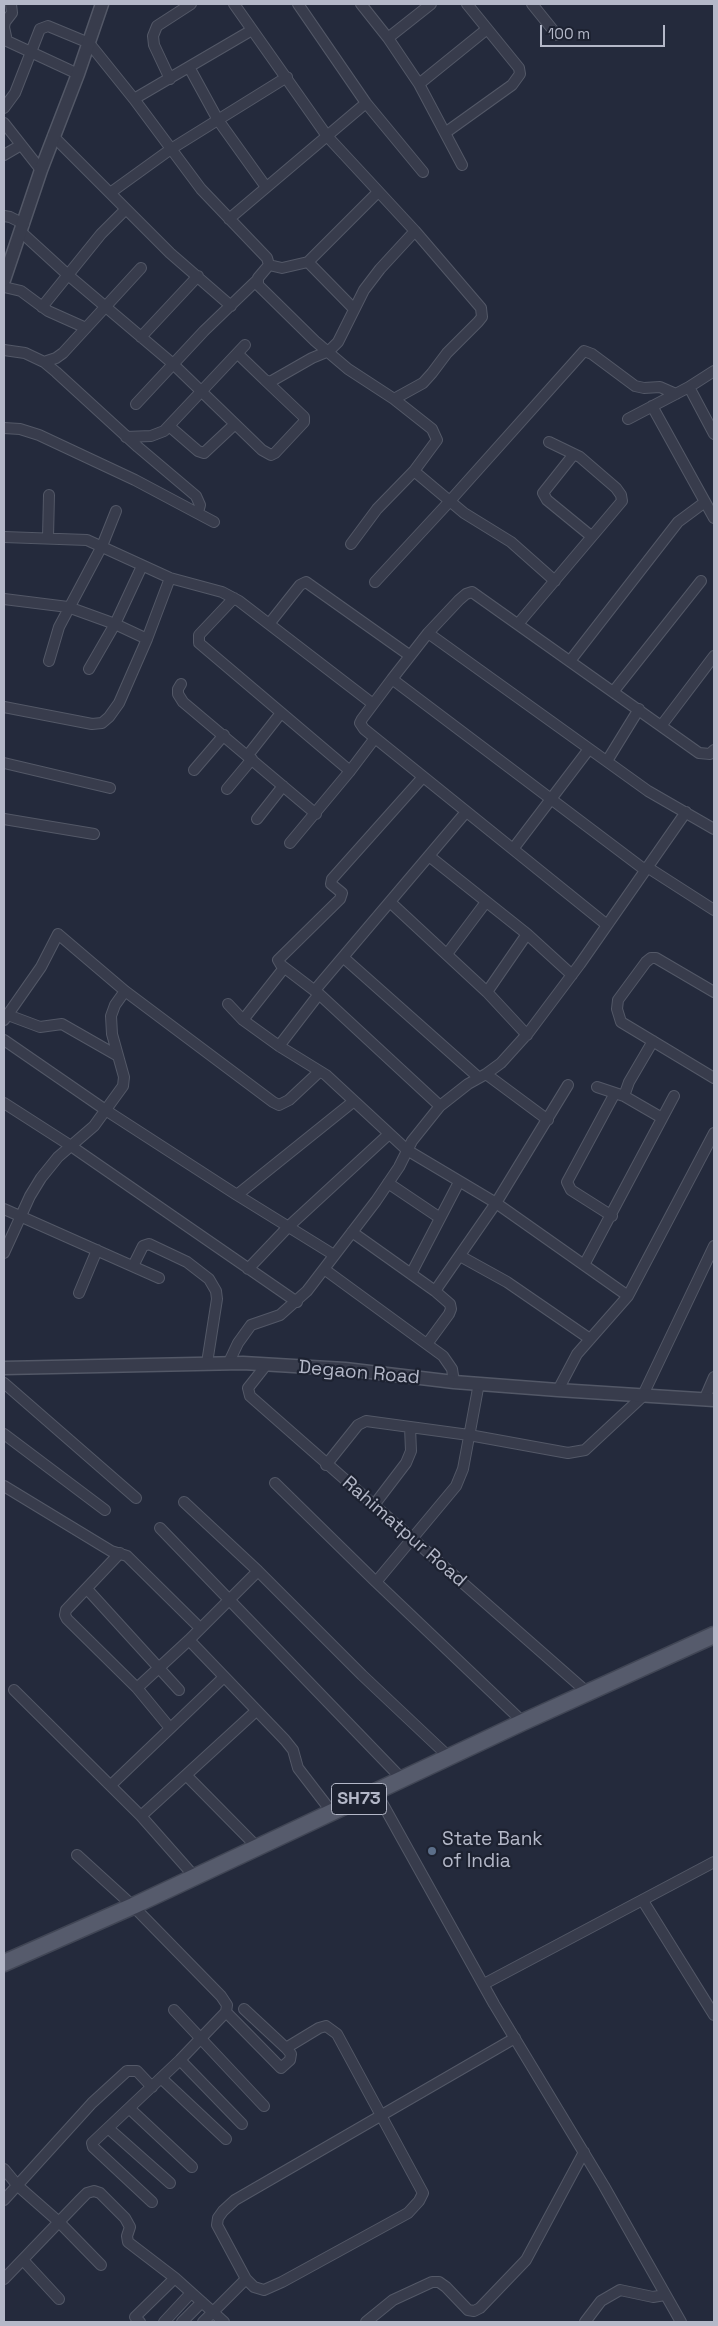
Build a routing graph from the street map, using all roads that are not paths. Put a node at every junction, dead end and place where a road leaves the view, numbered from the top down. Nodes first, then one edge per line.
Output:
1 (11, 4) edge
2 (102, 4) edge
3 (191, 4) edge
4 (234, 4) edge
5 (299, 4) edge
6 (361, 4) edge
7 (432, 4) edge
8 (467, 4) edge
9 (532, 4) edge
10 (487, 29) junction
11 (252, 30) junction
12 (557, 35) dead end
13 (388, 38) junction
14 (89, 43) junction
15 (30, 53) junction
16 (189, 67) junction
17 (78, 74) junction
18 (287, 77) junction
19 (170, 78) junction
20 (419, 84) junction
21 (134, 99) junction
22 (366, 103) junction
23 (4, 108) edge
24 (218, 120) junction
25 (4, 124) edge
26 (445, 133) junction
27 (53, 136) junction
28 (327, 136) junction
29 (21, 145) junction
30 (171, 149) junction
31 (4, 156) edge
32 (462, 165) dead end
33 (41, 170) junction
34 (423, 172) dead end
35 (266, 187) junction
36 (378, 192) junction
37 (110, 193) junction
38 (126, 209) junction
39 (4, 216) edge
40 (229, 218) junction
41 (23, 228) junction
42 (414, 231) junction
43 (308, 262) junction
44 (269, 265) junction
45 (141, 268) dead end
46 (68, 275) junction
47 (198, 276) junction
48 (4, 280) edge
49 (256, 281) junction
50 (4, 288) edge
51 (105, 306) junction
52 (231, 306) junction
53 (42, 307) junction
54 (354, 309) junction
55 (86, 328) junction
56 (141, 337) junction
57 (245, 345) dead end
58 (4, 350) edge
59 (329, 351) junction
60 (238, 354) junction
61 (44, 362) junction
62 (172, 363) junction
63 (714, 371) edge
64 (265, 380) junction
65 (689, 387) junction
66 (200, 391) junction
67 (676, 394) junction
68 (394, 399) junction
69 (136, 404) dead end
70 (652, 406) junction
71 (628, 419) dead end
72 (235, 424) junction
73 (169, 426) junction
74 (4, 428) edge
75 (714, 434) edge
76 (126, 437) junction
77 (549, 442) dead end
78 (574, 454) junction
79 (414, 470) junction
80 (49, 495) dead end
81 (449, 502) junction
82 (705, 502) junction
83 (116, 511) dead end
84 (198, 512) junction
85 (714, 518) edge
86 (214, 522) dead end
87 (591, 536) junction
88 (4, 537) edge
89 (48, 537) junction
90 (351, 544) dead end
91 (102, 546) junction
92 (142, 566) junction
93 (170, 578) junction
94 (555, 581) junction
95 (701, 581) dead end
96 (375, 582) dead end
97 (4, 598) edge
98 (234, 598) junction
99 (68, 607) junction
100 (115, 624) junction
101 (269, 624) junction
102 (518, 624) junction
103 (428, 633) junction
104 (147, 639) junction
105 (409, 655) junction
106 (714, 656) edge
107 (50, 661) dead end
108 (570, 661) junction
109 (88, 669) dead end
110 (392, 679) junction
111 (181, 684) dead end
112 (613, 692) junction
113 (373, 704) junction
114 (4, 707) edge
115 (639, 709) junction
116 (281, 713) junction
117 (661, 726) junction
118 (224, 735) junction
119 (375, 738) junction
120 (589, 749) junction
121 (714, 750) edge
122 (250, 757) junction
123 (606, 762) junction
124 (4, 763) edge
125 (194, 770) dead end
126 (350, 771) junction
127 (423, 777) junction
128 (284, 786) junction
129 (110, 788) dead end
130 (227, 789) dead end
131 (550, 799) junction
132 (466, 812) junction
133 (686, 812) junction
134 (316, 814) junction
135 (257, 819) dead end
136 (4, 820) edge
137 (714, 829) edge
138 (94, 834) dead end
139 (290, 843) dead end
140 (513, 849) junction
141 (429, 856) junction
142 (646, 868) junction
143 (390, 902) junction
144 (486, 902) junction
145 (714, 910) edge
146 (607, 925) junction
147 (527, 934) junction
148 (447, 954) junction
149 (344, 958) junction
150 (284, 968) junction
151 (572, 974) junction
152 (125, 991) junction
153 (317, 992) junction
154 (487, 992) junction
155 (714, 992) edge
156 (228, 1004) dead end
157 (6, 1017) edge
158 (242, 1020) junction
159 (527, 1034) junction
160 (4, 1040) edge
161 (653, 1041) junction
162 (279, 1046) junction
163 (118, 1056) junction
164 (319, 1072) junction
165 (482, 1076) junction
166 (714, 1078) edge
167 (568, 1085) dead end
168 (597, 1087) dead end
169 (620, 1095) junction
170 (674, 1096) dead end
171 (354, 1101) junction
172 (4, 1103) edge
173 (440, 1106) junction
174 (107, 1111) junction
175 (662, 1118) junction
176 (548, 1120) junction
177 (389, 1134) junction
178 (714, 1135) edge
179 (71, 1146) junction
180 (407, 1150) junction
181 (459, 1182) junction
182 (388, 1183) junction
183 (237, 1195) junction
184 (496, 1203) junction
185 (4, 1209) edge
186 (20, 1216) junction
187 (612, 1216) junction
188 (440, 1218) junction
189 (288, 1228) junction
190 (352, 1232) junction
191 (714, 1246) edge
192 (97, 1250) junction
193 (4, 1253) edge
194 (334, 1255) junction
195 (460, 1256) junction
196 (584, 1265) junction
197 (133, 1266) junction
198 (324, 1268) junction
199 (248, 1269) junction
200 (411, 1274) junction
201 (159, 1278) dead end
202 (435, 1291) junction
203 (79, 1293) dead end
204 (628, 1296) junction
205 (297, 1302) junction
206 (590, 1339) junction
207 (427, 1344) junction
208 (229, 1362) junction
209 (207, 1363) junction
210 (267, 1364) junction
211 (4, 1368) edge
212 (714, 1377) edge
213 (454, 1382) junction
214 (4, 1383) edge
215 (479, 1383) junction
216 (558, 1390) junction
217 (642, 1396) junction
218 (709, 1400) edge
219 (410, 1427) junction
220 (4, 1434) edge
221 (469, 1435) junction
222 (326, 1465) junction
223 (275, 1482) dead end
224 (4, 1486) edge
225 (136, 1498) dead end
226 (184, 1502) dead end
227 (374, 1505) junction
228 (105, 1510) dead end
229 (160, 1528) dead end
230 (413, 1539) junction
231 (120, 1553) junction
232 (258, 1571) junction
233 (376, 1582) junction
234 (87, 1590) junction
235 (230, 1600) junction
236 (200, 1628) junction
237 (714, 1635) edge
238 (189, 1640) junction
239 (158, 1668) junction
240 (224, 1677) junction
241 (137, 1688) junction
242 (14, 1690) dead end
243 (179, 1690) dead end
244 (588, 1693) junction
245 (256, 1711) junction
246 (523, 1722) junction
247 (170, 1728) junction
248 (449, 1757) junction
249 (186, 1775) junction
250 (402, 1779) junction
251 (111, 1785) junction
252 (376, 1792) junction
253 (331, 1811) junction
254 (142, 1816) junction
255 (256, 1846) junction
256 (77, 1855) dead end
257 (714, 1862) edge
258 (194, 1876) junction
259 (643, 1901) junction
260 (132, 1906) junction
261 (4, 1963) edge
262 (484, 1984) junction
263 (244, 2009) dead end
264 (174, 2010) dead end
265 (226, 2012) junction
266 (714, 2014) edge
267 (515, 2038) junction
268 (201, 2039) junction
269 (286, 2048) junction
270 (180, 2060) junction
271 (161, 2078) junction
272 (152, 2087) junction
273 (264, 2106) dead end
274 (130, 2109) junction
275 (382, 2115) junction
276 (242, 2124) dead end
277 (108, 2128) junction
278 (226, 2139) dead end
279 (584, 2152) junction
280 (192, 2167) dead end
281 (4, 2169) edge
282 (170, 2183) dead end
283 (18, 2186) junction
284 (4, 2200) edge
285 (152, 2202) dead end
286 (59, 2222) junction
287 (22, 2260) junction
288 (101, 2265) dead end
289 (175, 2278) junction
290 (4, 2279) edge
291 (246, 2279) junction
292 (191, 2293) junction
293 (665, 2295) junction
294 (59, 2299) dead end
295 (202, 2302) junction
296 (212, 2312) junction
297 (135, 2321) edge
298 (164, 2322) edge
299 (182, 2322) edge
300 (203, 2322) edge
301 (224, 2322) edge
302 (366, 2322) edge
303 (584, 2322) edge
304 (681, 2322) edge

1 - 15 street
2 - 14 street
3 - 19 street
4 - 11 street
5 - 22 street
6 - 13 street
7 - 13 street
8 - 10 street
9 - 12 street
10 - 20 street
10 - 26 street
11 - 16 street
11 - 18 street
13 - 20 street
14 - 15 street
14 - 17 street
14 - 21 street
15 - 17 street
15 - 23 street
16 - 19 street
16 - 24 street
17 - 27 street
18 - 24 street
18 - 28 street
19 - 21 street
20 - 26 street
21 - 30 street
22 - 28 street
22 - 34 street
24 - 30 street
24 - 35 street
25 - 29 street
26 - 32 street
27 - 33 street
27 - 37 street
28 - 35 street
28 - 36 street
29 - 31 street
29 - 33 street
30 - 37 street
30 - 40 street
33 - 41 street
35 - 40 street
36 - 42 street
36 - 43 street
37 - 38 street
38 - 46 street
38 - 47 street
39 - 41 street
40 - 44 street
41 - 46 street
41 - 48 street
42 - 54 street
42 - 68 street
43 - 44 street
43 - 54 street
44 - 49 street
45 - 51 street
46 - 51 street
46 - 53 street
47 - 52 street
47 - 56 street
49 - 52 street
49 - 59 street
50 - 53 street
51 - 55 street
51 - 56 street
52 - 62 street
53 - 55 street
54 - 59 street
55 - 61 street
56 - 62 street
57 - 60 street
58 - 61 street
59 - 64 street
59 - 68 street
60 - 64 street
60 - 66 street
61 - 76 street
62 - 66 street
62 - 69 street
63 - 65 street
64 - 72 street
65 - 67 street
65 - 75 street
66 - 72 street
66 - 73 street
67 - 70 street
67 - 81 street
68 - 79 street
70 - 71 street
70 - 82 street
72 - 73 street
73 - 76 street
74 - 84 street
76 - 84 street
77 - 78 street
78 - 87 street
78 - 87 street
79 - 81 street
79 - 90 street
80 - 89 street
81 - 94 street
81 - 96 street
82 - 85 street
82 - 108 street
83 - 91 street
84 - 86 street
87 - 94 street
88 - 89 street
89 - 91 street
91 - 92 street
91 - 99 street
92 - 93 street
92 - 100 street
93 - 98 street
93 - 104 street
94 - 102 street
95 - 112 street
97 - 99 street
98 - 101 street
98 - 116 street
99 - 100 street
99 - 107 street
100 - 104 street
100 - 109 street
101 - 105 street
101 - 113 street
102 - 103 street
102 - 108 street
103 - 105 street
103 - 120 street
104 - 114 street
105 - 110 street
106 - 117 street
108 - 112 street
110 - 113 street
110 - 131 street
111 - 118 street
112 - 115 street
113 - 119 street
115 - 117 street
115 - 123 street
116 - 122 street
116 - 126 street
117 - 121 street
118 - 122 street
118 - 125 street
119 - 126 street
119 - 127 street
120 - 123 street
120 - 131 street
122 - 128 street
122 - 130 street
123 - 133 street
124 - 129 street
126 - 134 street
127 - 132 street
127 - 150 street
128 - 134 street
128 - 135 street
131 - 140 street
131 - 142 street
132 - 140 street
132 - 141 street
133 - 137 street
133 - 142 street
134 - 139 street
136 - 138 street
140 - 146 street
141 - 143 street
141 - 144 street
142 - 145 street
142 - 146 street
143 - 148 street
143 - 149 street
144 - 147 street
144 - 148 street
146 - 151 street
147 - 151 street
147 - 154 street
148 - 154 street
149 - 153 street
149 - 165 street
150 - 153 street
150 - 158 street
151 - 159 street
152 - 157 street
152 - 163 street
152 - 164 street
153 - 162 street
153 - 173 street
154 - 159 street
155 - 161 street
156 - 158 street
157 - 163 street
158 - 162 street
159 - 165 street
160 - 174 street
161 - 166 street
161 - 169 street
162 - 164 street
163 - 174 street
164 - 171 street
165 - 173 street
165 - 176 street
167 - 176 street
168 - 169 street
169 - 175 street
169 - 187 street
170 - 175 street
171 - 177 street
171 - 183 street
172 - 179 street
173 - 180 street
174 - 179 street
174 - 183 street
175 - 187 street
176 - 184 street
177 - 180 street
177 - 189 street
178 - 204 street
179 - 186 street
179 - 199 street
180 - 181 street
180 - 182 street
181 - 184 street
181 - 188 street
182 - 188 street
182 - 190 street
183 - 189 street
184 - 195 street
184 - 196 street
185 - 186 street
186 - 192 street
186 - 193 street
187 - 196 street
188 - 200 street
189 - 194 street
189 - 199 street
190 - 194 street
190 - 200 street
191 - 217 street
192 - 197 street
192 - 203 street
194 - 198 street
195 - 202 street
195 - 206 street
196 - 204 street
197 - 201 street
197 - 209 street
198 - 205 street
198 - 207 street
199 - 205 street
200 - 202 street
202 - 207 street
204 - 206 street
205 - 208 street
206 - 216 street
207 - 213 street
208 - 209 street, Degaon Road
208 - 210 street, Degaon Road
209 - 211 street, Degaon Road
210 - 213 street, Degaon Road
210 - 222 street, Rahimatpur Road
212 - 218 street
213 - 215 street, Degaon Road
214 - 225 street
215 - 216 street, Degaon Road
215 - 221 street
216 - 217 street, Degaon Road
217 - 218 street, Degaon Road
217 - 221 street
219 - 221 street
219 - 222 street
219 - 227 street
220 - 228 street
221 - 230 street
222 - 227 street, Rahimatpur Road
223 - 233 street
224 - 231 street
226 - 232 street
227 - 230 street, Rahimatpur Road
229 - 235 street
230 - 233 street
230 - 244 street, Rahimatpur Road
231 - 234 street
231 - 236 street
232 - 235 street
232 - 248 street
233 - 246 street
234 - 239 street
234 - 241 street
235 - 236 street
235 - 250 street
236 - 238 street
237 - 244 main road, SH73
238 - 239 street
238 - 240 street
239 - 241 street
239 - 243 street
240 - 245 street
240 - 247 street
241 - 247 street
242 - 251 street
244 - 246 main road, SH73
245 - 249 street
245 - 253 street
246 - 248 main road, SH73
247 - 251 street
248 - 250 main road, SH73
249 - 254 street
249 - 255 street
250 - 252 main road, SH73
251 - 254 street
252 - 253 main road, SH73
252 - 262 street
253 - 255 main road, SH73
254 - 258 street
255 - 258 main road, SH73
256 - 260 street
257 - 259 street
258 - 260 main road, SH73
259 - 262 street
259 - 266 street
260 - 261 main road, SH73
260 - 265 street
262 - 267 street
263 - 269 street
264 - 268 street
265 - 268 street
265 - 269 street
267 - 275 street
267 - 279 street
268 - 270 street
268 - 273 street
269 - 275 street
270 - 271 street
270 - 276 street
271 - 272 street
271 - 278 street
272 - 274 street
272 - 283 street
274 - 277 street
274 - 280 street
275 - 291 street
275 - 291 street
277 - 282 street
277 - 285 street
279 - 293 street
279 - 302 street
281 - 283 street
283 - 284 street
283 - 286 street
286 - 287 street
286 - 288 street
286 - 289 street
287 - 290 street
287 - 294 street
289 - 292 street
289 - 297 street
291 - 296 street
292 - 295 street
292 - 298 street
293 - 303 street
293 - 304 street
295 - 296 street
295 - 299 street
296 - 300 street
296 - 301 street

